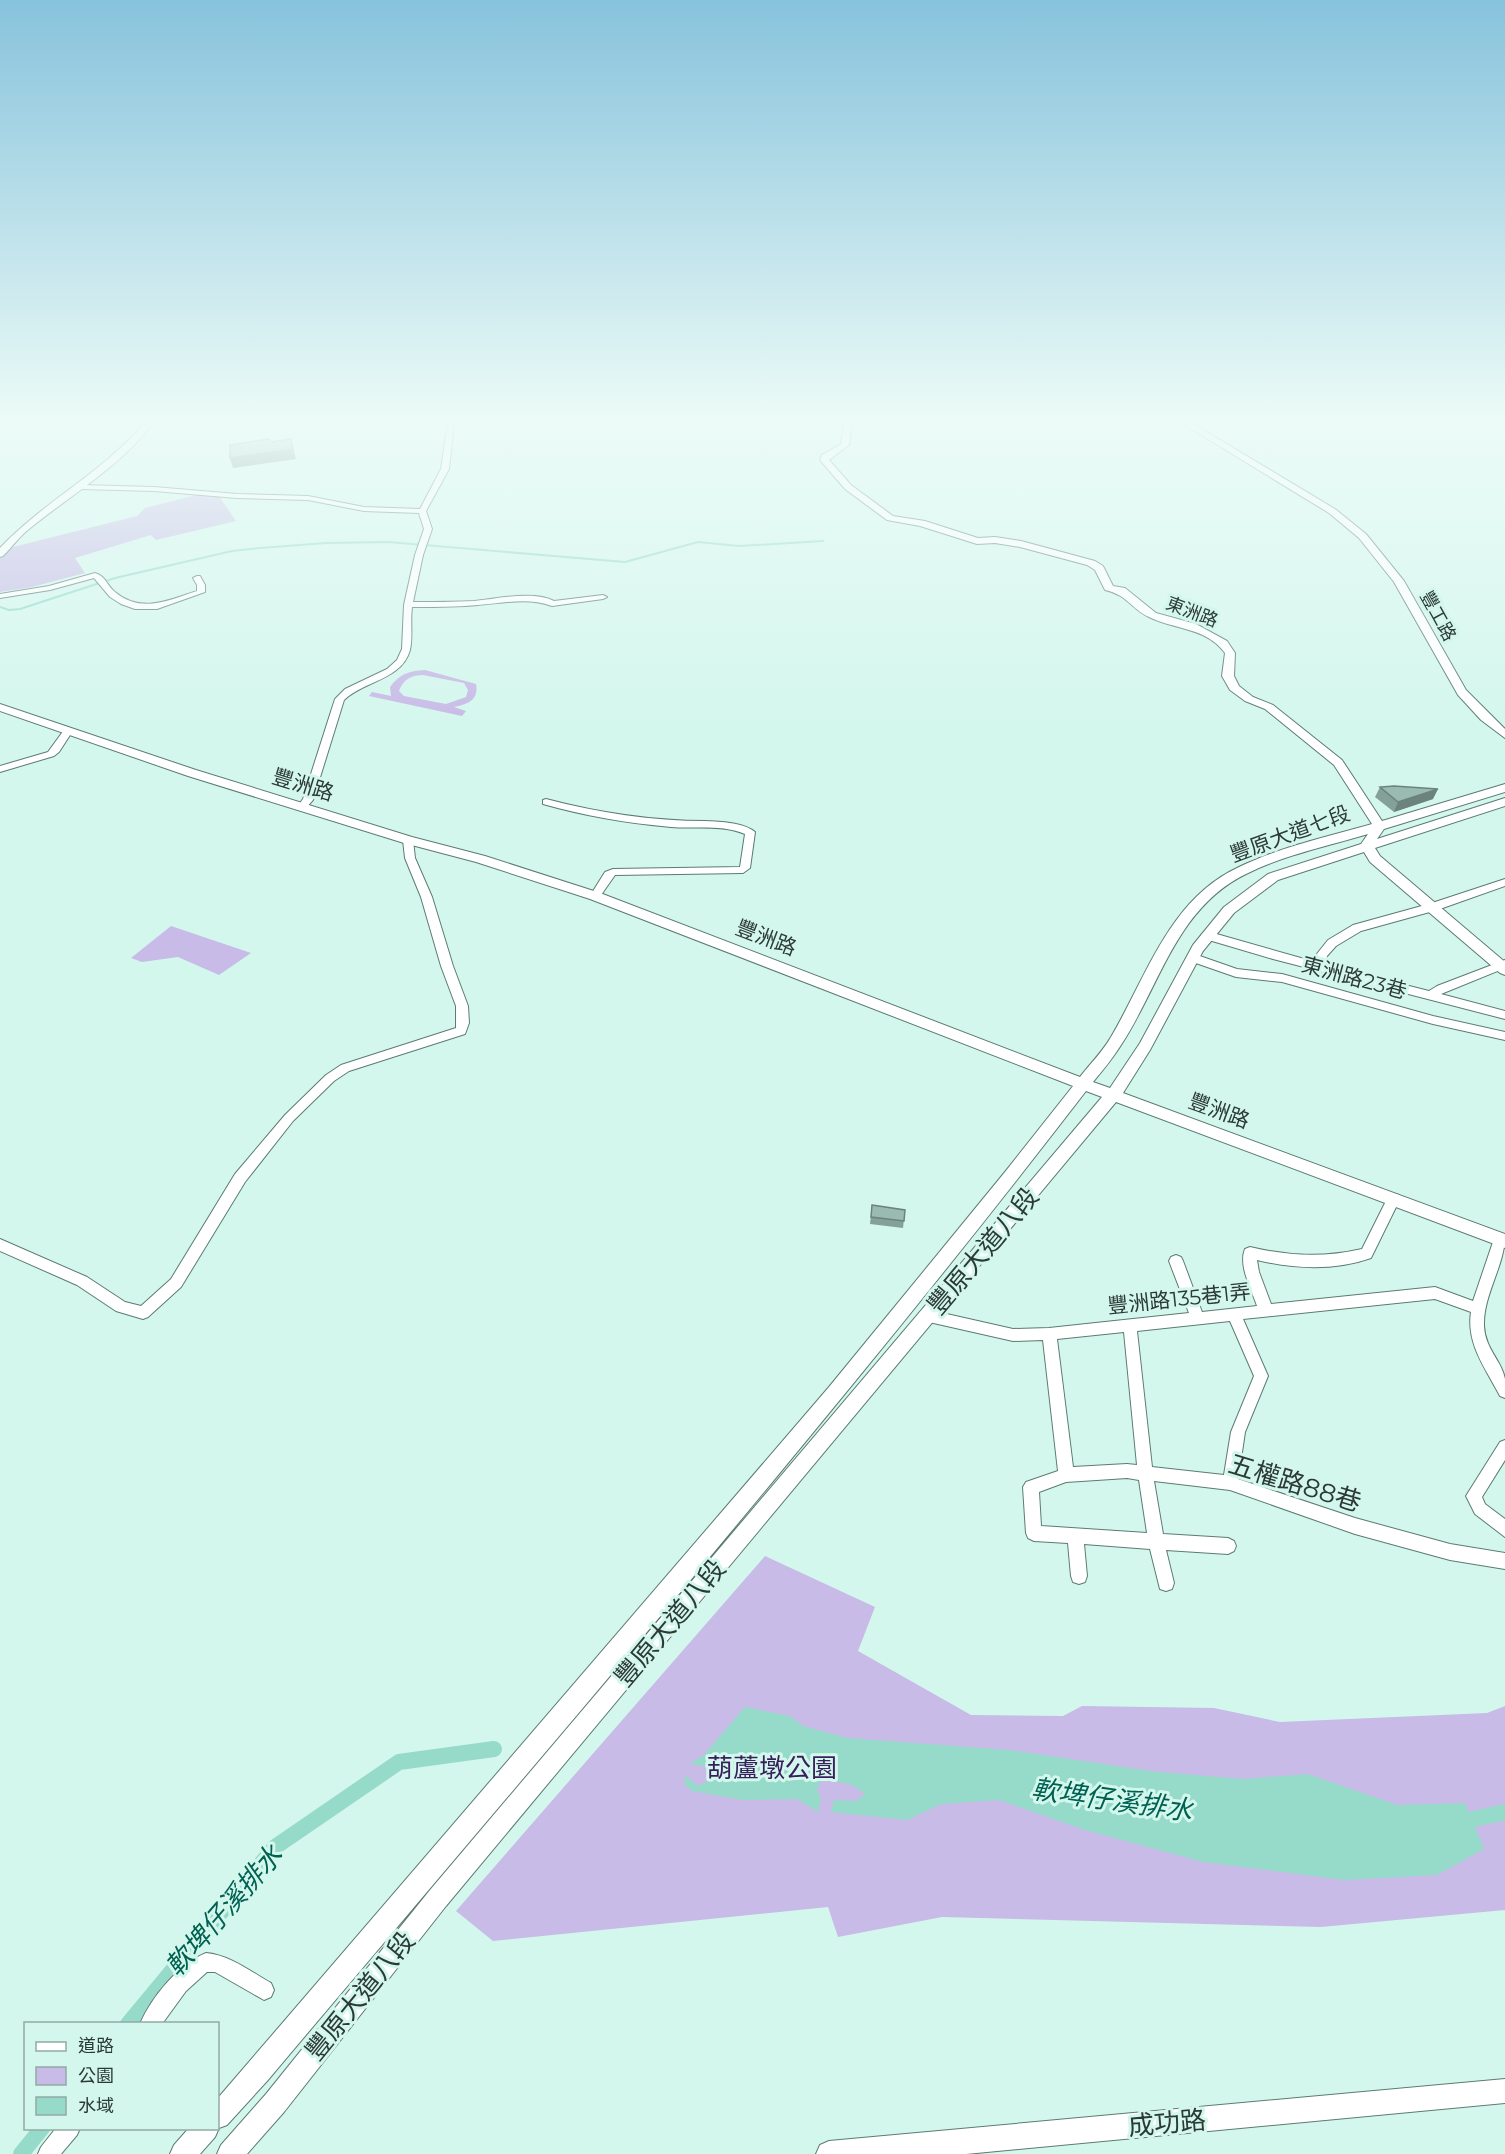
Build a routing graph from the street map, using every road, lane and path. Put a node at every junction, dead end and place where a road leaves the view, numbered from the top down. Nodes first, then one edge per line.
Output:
1 (32, 523) edge
2 (426, 523) edge
3 (919, 523) edge
4 (1347, 523) edge
5 (1355, 523) edge
6 (0, 554) edge
7 (197, 578) dead end
8 (0, 596) edge
9 (603, 597) dead end
10 (408, 605) junction
11 (0, 707) edge
12 (1505, 725) edge
13 (67, 732) junction
14 (1505, 735) edge
15 (0, 768) edge
16 (1505, 788) edge
17 (546, 802) dead end
18 (1505, 802) edge
19 (302, 807) junction
20 (1379, 826) junction
21 (408, 840) junction
22 (1366, 845) junction
23 (1505, 882) edge
24 (595, 896) junction
25 (1433, 907) junction
26 (1206, 935) junction
27 (1194, 958) junction
28 (1503, 966) edge
29 (1320, 967) junction
30 (1430, 996) junction
31 (1505, 1015) edge
32 (1505, 1036) edge
33 (1086, 1084) junction
34 (1114, 1094) junction
35 (1394, 1199) junction
36 (1503, 1240) edge
37 (0, 1245) edge
38 (1176, 1261) dead end
39 (1479, 1309) junction
40 (1266, 1311) junction
41 (1234, 1315) junction
42 (929, 1316) junction
43 (1198, 1319) junction
44 (1130, 1326) junction
45 (1049, 1334) junction
46 (1505, 1391) edge
47 (1505, 1447) edge
48 (1144, 1473) junction
49 (1066, 1475) junction
50 (1230, 1483) junction
51 (1505, 1529) edge
52 (1075, 1536) junction
53 (1156, 1543) junction
54 (1228, 1546) dead end
55 (1505, 1561) edge
56 (1079, 1576) dead end
57 (1166, 1583) dead end
58 (264, 1990) dead end
59 (152, 2022) edge
60 (1505, 2091) edge
61 (219, 2115) edge
62 (68, 2130) edge
63 (204, 2130) edge
64 (48, 2154) edge
65 (183, 2154) edge
66 (230, 2154) edge
67 (829, 2154) edge

1 - 6 street
2 - 10 street
3 - 20 street, 東洲路
4 - 14 street, 豐工路
5 - 12 street, 豐工路
7 - 8 street
9 - 10 street
10 - 19 street
11 - 13 street, 豐洲路
13 - 15 street
13 - 19 street, 豐洲路
16 - 20 street, 豐原大道七段
17 - 24 street
18 - 22 street, 豐原大道七段
19 - 21 street, 豐洲路
20 - 22 street
20 - 33 street, 豐原大道七段
21 - 24 street, 豐洲路
21 - 37 street
22 - 25 street
22 - 26 street, 豐原大道七段
23 - 25 street
24 - 33 street, 豐洲路
25 - 28 street
25 - 29 street
26 - 27 street, 豐原大道七段
26 - 29 street
27 - 32 street, 東洲路23巷
27 - 34 street, 豐原大道七段
28 - 30 street
29 - 30 street
30 - 31 street
33 - 34 street, 豐洲路
33 - 61 street, 豐原大道八段
34 - 35 street, 豐洲路
34 - 42 street, 豐原大道八段
35 - 36 street, 豐洲路
35 - 40 street
36 - 39 street
38 - 43 street
39 - 40 street, 豐洲路135巷1弄
39 - 46 street
40 - 41 street, 豐洲路135巷1弄
41 - 43 street, 豐洲路135巷1弄
41 - 50 street
42 - 45 street, 豐洲路135巷1弄
42 - 66 street, 豐原大道八段
43 - 44 street, 豐洲路135巷1弄
44 - 45 street, 豐洲路135巷1弄
44 - 48 street
45 - 49 street
47 - 51 street
48 - 49 street, 五權路88巷
48 - 50 street, 五權路88巷
48 - 53 street
49 - 52 street, 五權路88巷
50 - 55 street, 五權路88巷
52 - 53 street
52 - 56 street
53 - 54 street
53 - 57 street
58 - 59 street
60 - 67 street, 成功路
62 - 64 street
63 - 65 street

